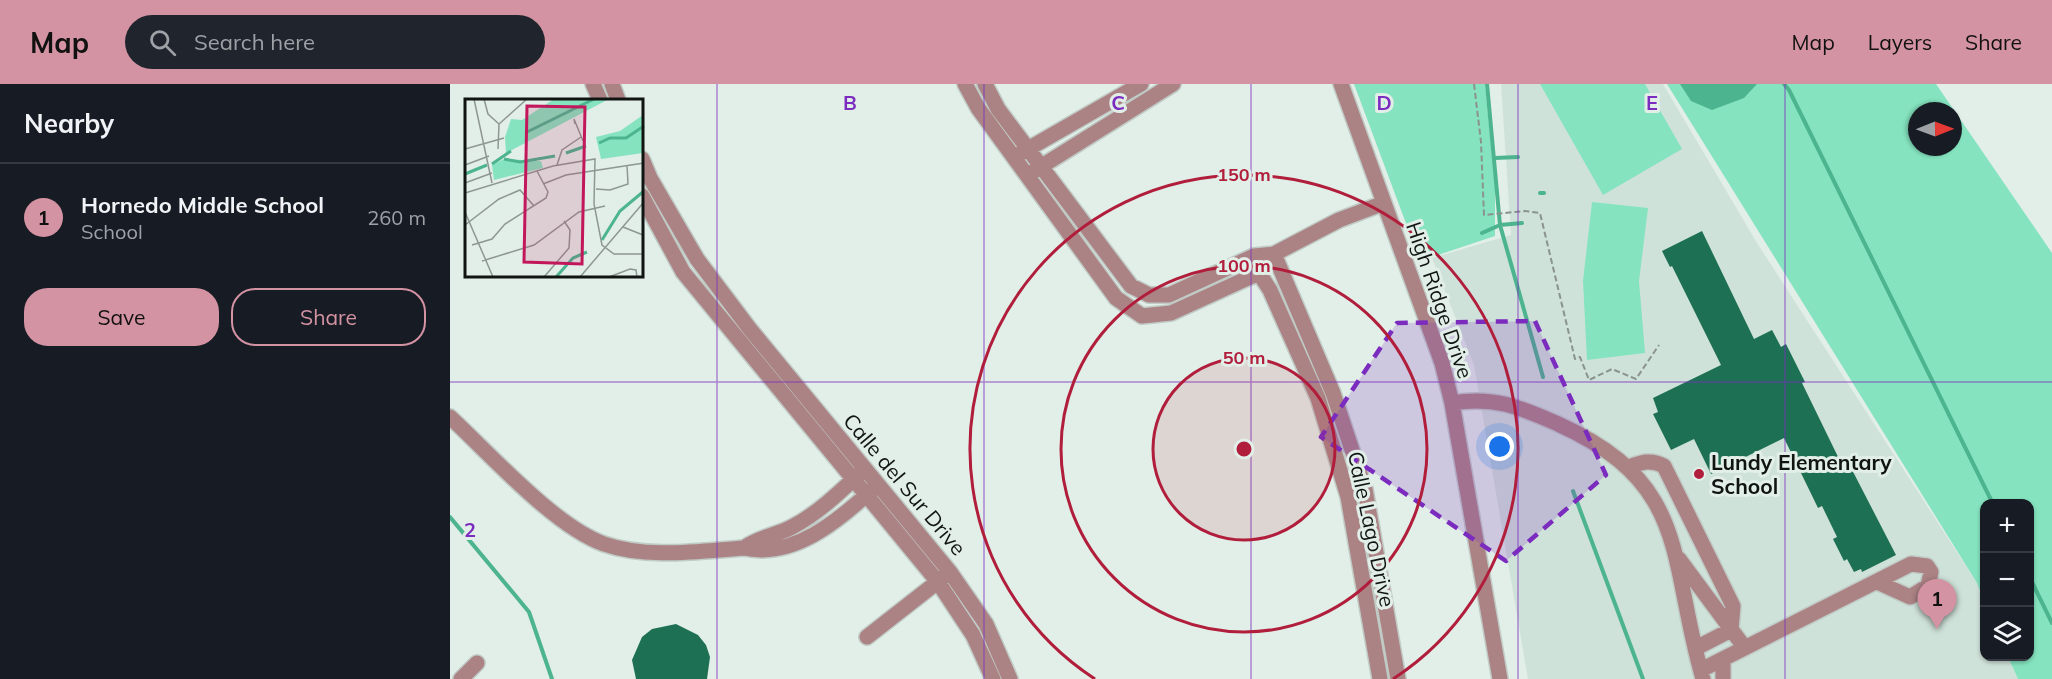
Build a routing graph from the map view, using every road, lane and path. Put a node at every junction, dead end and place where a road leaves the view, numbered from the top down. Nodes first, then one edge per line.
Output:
1 (593, 84) edge
2 (612, 84) edge
3 (965, 84) edge
4 (985, 84) edge
5 (1141, 84) edge
6 (1173, 84) edge
7 (1341, 84) edge
8 (1474, 84) edge
9 (600, 99) edge
10 (618, 99) edge
11 (1028, 149) junction
12 (1014, 157) junction
13 (1041, 166) junction
14 (1026, 176) junction
15 (646, 180) edge
16 (644, 200) edge
17 (1384, 203) junction
18 (1102, 248) junction
19 (1274, 254) junction
20 (1254, 256) junction
21 (1088, 259) junction
22 (1259, 273) junction
23 (1149, 295) junction
24 (1142, 316) junction
25 (749, 328) junction
26 (736, 339) junction
27 (1659, 345) dead end
28 (1452, 403) junction
29 (450, 417) edge
30 (1347, 434) junction
31 (1330, 438) junction
32 (1629, 467) junction
33 (864, 469) junction
34 (852, 480) junction
35 (878, 485) junction
36 (866, 496) junction
37 (780, 531) junction
38 (744, 548) junction
39 (786, 548) junction
40 (1677, 557) junction
41 (944, 577) junction
42 (1877, 582) junction
43 (1389, 626) junction
44 (1371, 628) junction
45 (1731, 630) junction
46 (867, 637) dead end
47 (1696, 648) junction
48 (1745, 648) junction
49 (1723, 659) junction
50 (477, 663) dead end
51 (1702, 675) edge
52 (461, 679) edge
53 (993, 679) edge
54 (1010, 679) edge
55 (1380, 679) edge
56 (1398, 679) edge
57 (1500, 679) edge
58 (1723, 679) edge

1 - 9 street
2 - 10 street
3 - 12 street
4 - 11 street
5 - 11 street
6 - 13 street
7 - 17 street, High Ridge Drive
8 - 27 path
11 - 12 street
11 - 13 street
12 - 14 street
13 - 14 street
13 - 18 street
14 - 21 street
15 - 25 street, Calle del Sur Drive
16 - 26 street, Calle del Sur Drive
17 - 19 street
17 - 28 street, High Ridge Drive
18 - 21 street
18 - 23 street
19 - 20 street
19 - 22 street
19 - 30 street, Calle Lago Drive
20 - 22 street, Calle Lago Drive
20 - 23 street
21 - 24 street
22 - 24 street
22 - 31 street, Calle Lago Drive
23 - 24 street
25 - 26 street
25 - 33 street, Calle del Sur Drive
26 - 34 street, Calle del Sur Drive
28 - 32 street
28 - 57 street, High Ridge Drive
29 - 38 street
30 - 31 street, Calle Lago Drive
30 - 43 street, Calle Lago Drive
31 - 44 street, Calle Lago Drive
32 - 40 street
32 - 45 street
33 - 34 street
33 - 35 street, Calle del Sur Drive
34 - 36 street, Calle del Sur Drive
34 - 37 street
35 - 36 street
35 - 41 street, Calle del Sur Drive
36 - 39 street
36 - 41 street, Calle del Sur Drive
37 - 38 street
37 - 39 street
38 - 39 street
40 - 45 street
40 - 47 street
41 - 46 street
41 - 53 street, Calle del Sur Drive
41 - 54 street, Calle del Sur Drive
42 - 42 street
42 - 48 street
43 - 44 street, Calle Lago Drive
43 - 56 street, Calle Lago Drive
44 - 55 street, Calle Lago Drive
45 - 47 street
45 - 48 street
47 - 51 street
48 - 49 street
49 - 51 street
49 - 58 street
50 - 52 street

